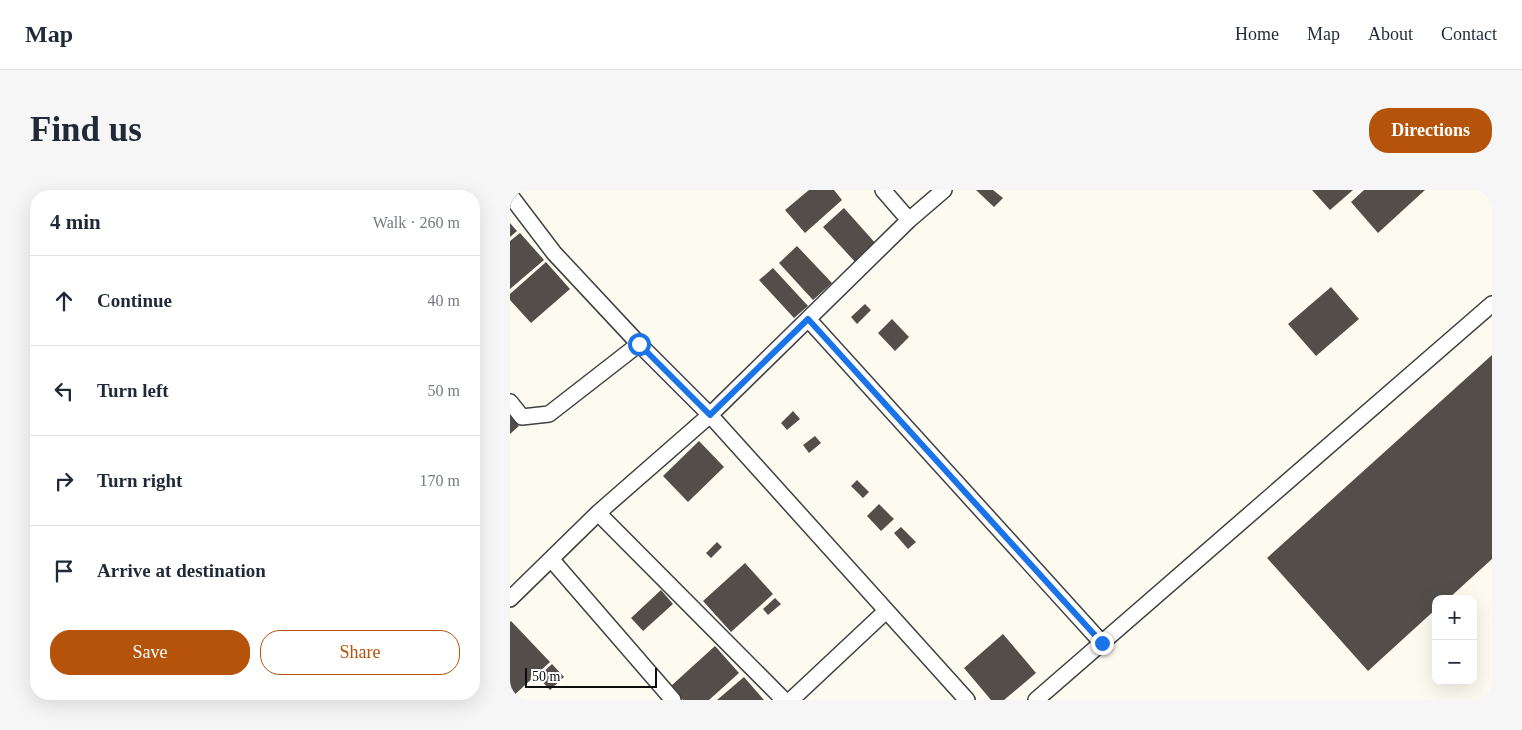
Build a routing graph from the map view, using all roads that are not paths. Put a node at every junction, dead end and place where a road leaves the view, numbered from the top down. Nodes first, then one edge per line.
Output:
1 (882, 190) edge
2 (944, 190) edge
3 (510, 194) edge
4 (908, 220) junction
5 (1492, 304) edge
6 (808, 319) junction
7 (639, 344) junction
8 (510, 402) edge
9 (710, 415) junction
10 (598, 513) junction
11 (551, 559) junction
12 (510, 599) edge
13 (886, 611) junction
14 (1102, 643) junction
15 (673, 700) edge
16 (784, 700) edge
17 (791, 700) edge
18 (967, 700) edge
19 (1036, 700) edge

1 - 4 street
2 - 4 street
3 - 7 street
4 - 6 street
5 - 14 street
6 - 9 street
6 - 14 street
7 - 8 street
7 - 9 street
9 - 10 street
9 - 13 street
10 - 11 street
10 - 16 street
11 - 12 street
11 - 15 street
13 - 17 street
13 - 18 street
14 - 19 street

